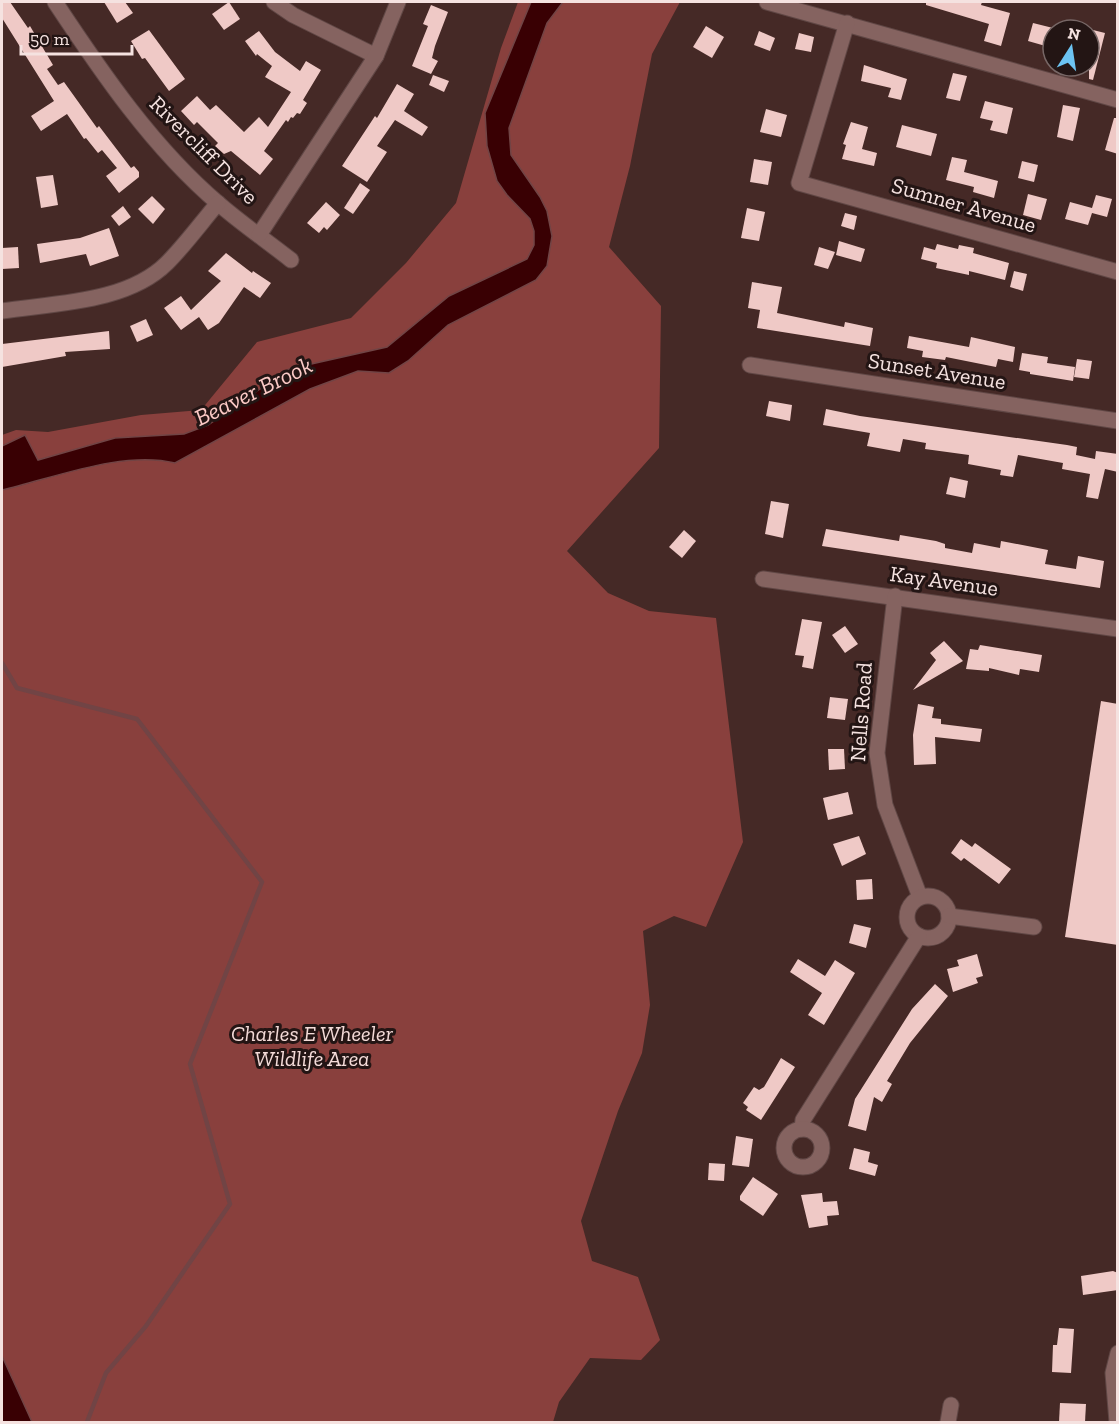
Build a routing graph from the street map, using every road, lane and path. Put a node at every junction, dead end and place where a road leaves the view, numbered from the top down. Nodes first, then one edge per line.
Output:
1 (55, 2) edge
2 (274, 2) edge
3 (398, 2) edge
4 (767, 2) edge
5 (847, 23) junction
6 (376, 56) junction
7 (1118, 100) edge
8 (218, 203) junction
9 (259, 236) junction
10 (291, 260) dead end
11 (1118, 272) edge
12 (2, 311) edge
13 (750, 365) dead end
14 (1118, 421) edge
15 (763, 579) dead end
16 (895, 596) junction
17 (1118, 629) edge
18 (920, 897) junction
19 (949, 916) junction
20 (1034, 927) dead end
21 (919, 936) junction
22 (802, 1130) dead end
23 (1118, 1353) edge
24 (951, 1405) dead end
25 (948, 1422) edge
26 (1117, 1422) edge

1 - 8 street, Rivercliff Drive
2 - 6 street
3 - 6 street
4 - 5 street
5 - 7 street
5 - 11 street, Sumner Avenue
6 - 9 street
8 - 9 street, Rivercliff Drive
8 - 12 street
9 - 10 street, Rivercliff Drive
13 - 14 street, Sunset Avenue
15 - 16 street, Kay Avenue
16 - 17 street, Kay Avenue
16 - 18 street, Nells Road
18 - 19 street
18 - 21 street
19 - 20 street
19 - 21 street
21 - 22 street
23 - 26 street
24 - 25 street

